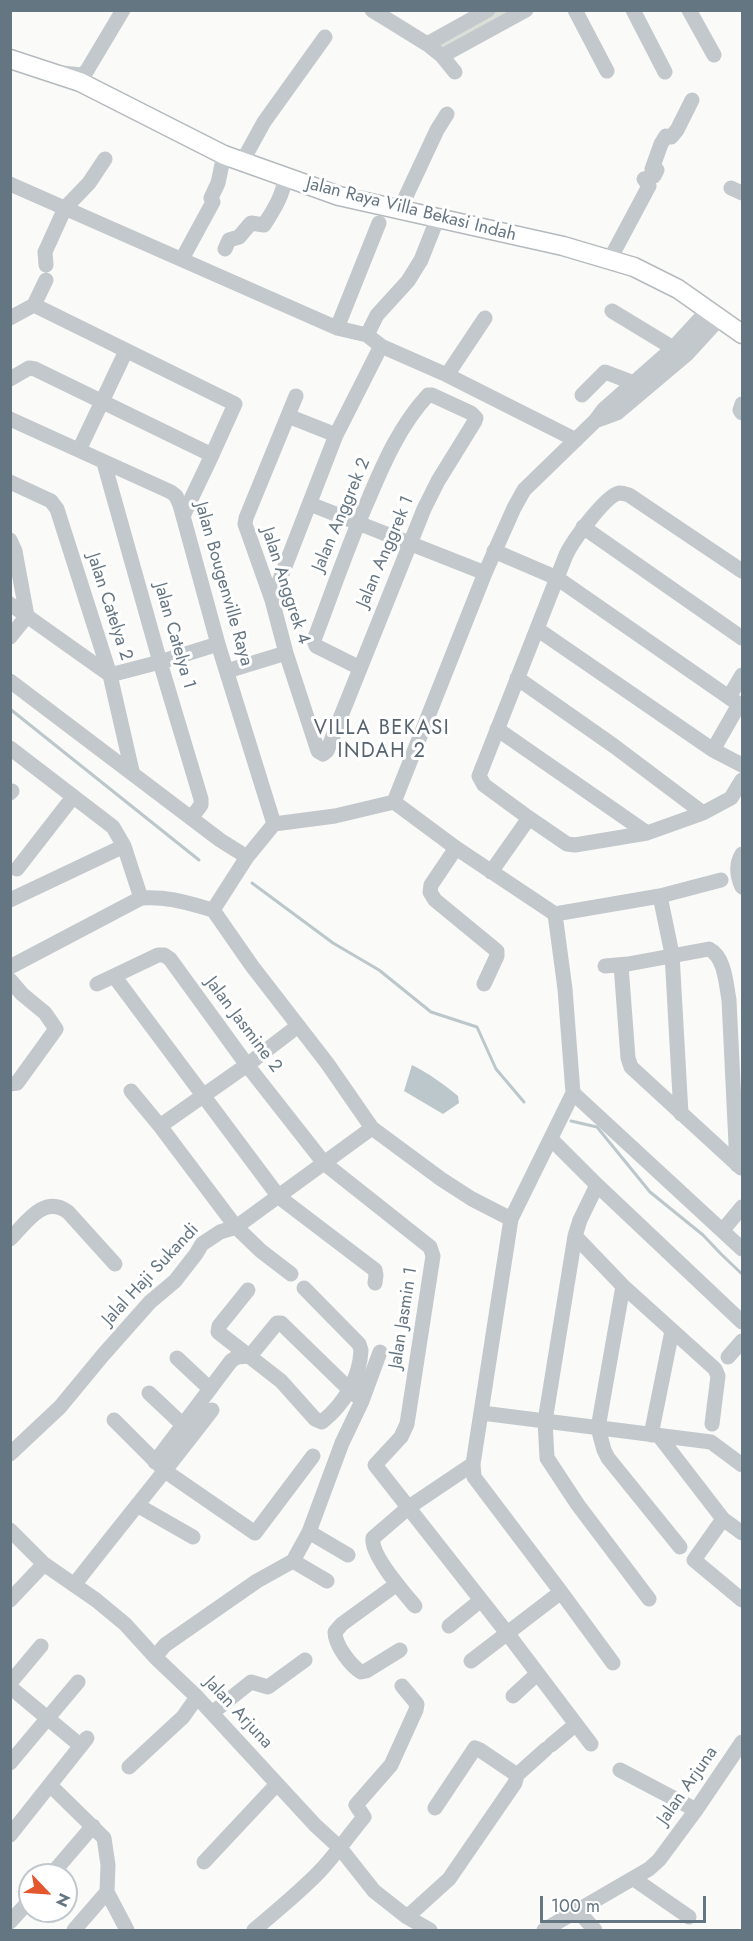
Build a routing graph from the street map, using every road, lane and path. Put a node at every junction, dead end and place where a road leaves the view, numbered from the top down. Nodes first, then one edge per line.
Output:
1 (123, 10) edge
2 (372, 10) edge
3 (488, 10) edge
4 (526, 10) edge
5 (575, 10) edge
6 (689, 10) edge
7 (637, 12) edge
8 (325, 37) dead end
9 (428, 44) junction
10 (714, 55) dead end
11 (442, 56) junction
12 (10, 58) edge
13 (35, 66) junction
14 (608, 71) dead end
15 (455, 72) dead end
16 (665, 72) dead end
17 (692, 100) dead end
18 (447, 114) dead end
19 (233, 158) junction
20 (105, 159) dead end
21 (285, 177) junction
22 (10, 184) edge
23 (64, 208) junction
24 (400, 209) junction
25 (438, 217) junction
26 (379, 223) dead end
27 (225, 249) dead end
28 (182, 259) junction
29 (610, 259) junction
30 (34, 305) junction
31 (612, 311) dead end
32 (714, 314) junction
33 (10, 318) edge
34 (486, 318) dead end
35 (337, 327) junction
36 (742, 334) edge
37 (367, 335) junction
38 (381, 346) junction
39 (674, 348) junction
40 (126, 351) junction
41 (447, 375) junction
42 (10, 379) edge
43 (634, 383) junction
44 (429, 395) joint
45 (582, 395) dead end
46 (296, 396) dead end
47 (102, 400) junction
48 (742, 404) edge
49 (742, 413) edge
50 (288, 416) junction
51 (10, 419) edge
52 (595, 421) junction
53 (336, 435) junction
54 (576, 440) junction
55 (79, 450) junction
56 (212, 455) junction
57 (104, 463) junction
58 (10, 482) edge
59 (310, 504) junction
60 (183, 516) junction
61 (358, 523) junction
62 (583, 527) junction
63 (10, 540) edge
64 (410, 544) junction
65 (494, 551) junction
66 (742, 571) edge
67 (485, 573) junction
68 (557, 578) junction
69 (272, 600) junction
70 (10, 604) edge
71 (27, 616) junction
72 (537, 629) junction
73 (10, 637) edge
74 (742, 638) edge
75 (218, 644) junction
76 (286, 653) junction
77 (160, 662) junction
78 (360, 668) junction
79 (227, 671) junction
80 (110, 675) junction
81 (742, 675) edge
82 (517, 678) junction
83 (10, 681) edge
84 (729, 696) junction
85 (497, 729) junction
86 (10, 748) edge
87 (713, 750) junction
88 (322, 754) joint
89 (742, 765) edge
90 (132, 771) junction
91 (742, 780) edge
92 (74, 797) junction
93 (394, 802) junction
94 (703, 813) junction
95 (192, 817) junction
96 (529, 818) junction
97 (274, 824) junction
98 (647, 833) junction
99 (124, 846) junction
100 (456, 848) junction
101 (742, 854) edge
102 (247, 857) junction
103 (14, 866) edge
104 (491, 872) junction
105 (721, 880) dead end
106 (742, 887) edge
107 (30, 891) junction
108 (660, 897) junction
109 (141, 898) junction
110 (10, 900) edge
111 (213, 910) junction
112 (555, 914) junction
113 (672, 954) junction
114 (621, 965) junction
115 (605, 966) dead end
116 (10, 968) edge
117 (114, 976) junction
118 (10, 980) edge
119 (98, 984) dead end
120 (484, 984) dead end
121 (16, 999) edge
122 (298, 1026) junction
123 (248, 1065) junction
124 (10, 1084) edge
125 (131, 1092) dead end
126 (573, 1093) junction
127 (204, 1096) junction
128 (738, 1111) edge
129 (681, 1114) junction
130 (160, 1126) junction
131 (372, 1128) junction
132 (552, 1140) junction
133 (324, 1163) junction
134 (740, 1167) edge
135 (597, 1185) junction
136 (279, 1197) junction
137 (742, 1207) edge
138 (511, 1219) junction
139 (236, 1227) junction
140 (723, 1230) junction
141 (575, 1236) junction
142 (10, 1239) edge
143 (742, 1248) edge
144 (115, 1264) dead end
145 (291, 1274) dead end
146 (375, 1283) dead end
147 (623, 1286) junction
148 (304, 1288) dead end
149 (248, 1290) dead end
150 (742, 1322) edge
151 (672, 1331) junction
152 (742, 1341) edge
153 (380, 1352) dead end
154 (250, 1356) junction
155 (728, 1357) dead end
156 (177, 1358) dead end
157 (210, 1389) junction
158 (149, 1393) dead end
159 (356, 1396) junction
160 (212, 1410) dead end
161 (482, 1413) junction
162 (114, 1420) dead end
163 (545, 1421) junction
164 (712, 1424) dead end
165 (183, 1425) junction
166 (598, 1428) junction
167 (655, 1435) junction
168 (10, 1454) edge
169 (313, 1456) dead end
170 (474, 1464) junction
171 (742, 1465) edge
172 (160, 1467) junction
173 (136, 1504) junction
174 (409, 1507) junction
175 (723, 1519) junction
176 (10, 1530) edge
177 (309, 1532) junction
178 (742, 1533) edge
179 (193, 1537) dead end
180 (680, 1547) dead end
181 (348, 1554) dead end
182 (294, 1561) junction
183 (44, 1564) junction
184 (327, 1581) dead end
185 (397, 1584) junction
186 (74, 1585) junction
187 (561, 1592) junction
188 (649, 1599) dead end
189 (10, 1600) edge
190 (481, 1600) junction
191 (742, 1600) edge
192 (415, 1606) dead end
193 (449, 1626) dead end
194 (507, 1633) junction
195 (41, 1646) dead end
196 (400, 1650) dead end
197 (154, 1657) junction
198 (305, 1660) dead end
199 (471, 1661) dead end
200 (613, 1663) dead end
201 (537, 1674) junction
202 (78, 1682) dead end
203 (10, 1685) edge
204 (402, 1686) dead end
205 (197, 1696) junction
206 (513, 1696) dead end
207 (212, 1713) junction
208 (48, 1719) junction
209 (575, 1725) junction
210 (742, 1742) edge
211 (591, 1744) dead end
212 (10, 1763) edge
213 (129, 1767) dead end
214 (621, 1770) dead end
215 (517, 1775) junction
216 (277, 1784) junction
217 (50, 1785) junction
218 (435, 1808) dead end
219 (696, 1810) junction
220 (93, 1826) junction
221 (10, 1835) edge
222 (340, 1848) junction
223 (204, 1862) dead end
224 (61, 1863) edge
225 (634, 1879) junction
226 (107, 1892) junction
227 (577, 1910) junction
228 (407, 1917) junction
229 (689, 1917) dead end
230 (74, 1930) edge
231 (127, 1930) edge
232 (254, 1930) edge
233 (430, 1930) edge
234 (544, 1930) edge
235 (595, 1930) edge

1 - 13 street
2 - 9 street
3 - 9 street
4 - 11 street
5 - 14 street
6 - 10 street
7 - 16 street
8 - 19 street
9 - 11 street
11 - 15 street
12 - 13 main road, Jalan Raya Villa Bekasi Indah
13 - 19 main road, Jalan Raya Villa Bekasi Indah
17 - 29 street
18 - 24 street
19 - 21 main road, Jalan Raya Villa Bekasi Indah
19 - 28 street
20 - 23 street
21 - 24 main road, Jalan Raya Villa Bekasi Indah
21 - 27 street
22 - 23 street
23 - 28 street
23 - 30 street
24 - 25 main road, Jalan Raya Villa Bekasi Indah
25 - 29 main road, Jalan Raya Villa Bekasi Indah
25 - 37 street
26 - 35 street
28 - 35 street
29 - 32 main road, Jalan Raya Villa Bekasi Indah
30 - 33 street
30 - 40 street
31 - 39 street
32 - 36 main road, Jalan Raya Villa Bekasi Indah
32 - 39 street
32 - 52 street
34 - 41 street
35 - 37 street
37 - 38 street
38 - 41 street
38 - 53 street
39 - 43 street
40 - 47 street
40 - 56 street
41 - 54 street
42 - 47 street
43 - 45 street
43 - 52 street
44 - 61 street, Jalan Anggrek 2
44 - 64 street, Jalan Anggrek 1
46 - 50 street, Jalan Anggrek 4
47 - 55 street
47 - 56 street
48 - 49 street
50 - 53 street
50 - 69 street, Jalan Anggrek 4
51 - 55 street, Jalan Bougenville Raya
52 - 54 street
53 - 59 street
54 - 65 street
55 - 57 street, Jalan Bougenville Raya
56 - 60 street
57 - 60 street, Jalan Bougenville Raya
57 - 77 street, Jalan Catelya 1
58 - 80 street, Jalan Catelya 2
59 - 61 street
59 - 69 street
60 - 75 street, Jalan Bougenville Raya
61 - 64 street
61 - 78 street, Jalan Anggrek 2
62 - 66 street
62 - 68 street
62 - 74 street
63 - 71 street
64 - 67 street
64 - 78 street, Jalan Anggrek 1
65 - 67 street
65 - 68 street
67 - 93 street
68 - 72 street
68 - 84 street
69 - 76 street, Jalan Anggrek 4
70 - 71 street
71 - 73 street
71 - 80 street
72 - 82 street
72 - 87 street
75 - 77 street
75 - 79 street, Jalan Bougenville Raya
76 - 79 street
76 - 88 street, Jalan Anggrek 4
77 - 80 street
77 - 95 street, Jalan Catelya 1
78 - 88 street, Jalan Anggrek 1
79 - 97 street, Jalan Bougenville Raya
80 - 90 street, Jalan Catelya 2
81 - 84 street
82 - 85 street
82 - 94 street
83 - 90 street
84 - 87 street
85 - 96 street
85 - 98 street
86 - 92 street
87 - 89 street
90 - 95 street
91 - 94 street
92 - 99 street
92 - 103 street
93 - 97 street
93 - 100 street
94 - 98 street
95 - 102 street
96 - 98 street
96 - 104 street
97 - 102 street
99 - 107 street
99 - 109 street
100 - 104 street
100 - 120 street
101 - 106 street
102 - 111 street
103 - 107 street
104 - 112 street
105 - 108 street
107 - 110 street
108 - 112 street
108 - 113 street
109 - 111 street
109 - 116 street
111 - 122 street
112 - 126 street
113 - 114 street
113 - 128 street
113 - 129 street
114 - 115 street
114 - 129 street
117 - 119 street, Jalan Jasmine 2
117 - 123 street, Jalan Jasmine 2
117 - 127 street
118 - 121 street
121 - 124 street
122 - 123 street
122 - 131 street
123 - 127 street
123 - 133 street, Jalan Jasmine 2
125 - 130 street
126 - 132 street
126 - 140 street
127 - 130 street
127 - 136 street
128 - 134 street
129 - 134 street
130 - 139 street
131 - 133 street, Jalal Haji Sukandi
131 - 138 street
132 - 135 street
132 - 138 street
133 - 136 street, Jalal Haji Sukandi
133 - 174 street, Jalan Jasmin 1
135 - 141 street
135 - 150 street
136 - 139 street, Jalal Haji Sukandi
136 - 146 street
137 - 140 street
138 - 161 street
139 - 145 street
139 - 168 street, Jalal Haji Sukandi
140 - 143 street
141 - 147 street
141 - 163 street
142 - 144 street
147 - 151 street
147 - 166 street
148 - 159 street
149 - 154 street
151 - 164 street
151 - 167 street
152 - 155 street
153 - 159 street
154 - 157 street
154 - 159 street
154 - 159 street
156 - 157 street
157 - 165 street
158 - 165 street
159 - 177 street
160 - 172 street
161 - 163 street
161 - 170 street
162 - 172 street
163 - 166 street
163 - 188 street
165 - 172 street
166 - 167 street
166 - 180 street
167 - 171 street
167 - 175 street
169 - 172 street
170 - 174 street
170 - 187 street
172 - 173 street
173 - 179 street
173 - 186 street
174 - 185 street
174 - 190 street
175 - 178 street
175 - 191 street
176 - 183 street, Jalan Arjuna
177 - 181 street
177 - 182 street
182 - 184 street
182 - 197 street
183 - 186 street, Jalan Arjuna
183 - 189 street
185 - 192 street
185 - 196 street
186 - 197 street, Jalan Arjuna
187 - 194 street
187 - 200 street
190 - 193 street
190 - 194 street
194 - 199 street
194 - 201 street
195 - 203 street
197 - 205 street, Jalan Arjuna
198 - 207 street
201 - 206 street
201 - 209 street
202 - 208 street
203 - 208 street
204 - 222 street
205 - 207 street, Jalan Arjuna
205 - 213 street
207 - 216 street, Jalan Arjuna
208 - 212 street
208 - 217 street
209 - 211 street
209 - 215 street
210 - 219 street, Jalan Arjuna
214 - 219 street
215 - 218 street
215 - 228 street
216 - 222 street, Jalan Arjuna
216 - 223 street
217 - 220 street
217 - 221 street
219 - 225 street, Jalan Arjuna
220 - 224 street
220 - 226 street
222 - 228 street, Jalan Arjuna
222 - 232 street
225 - 227 street, Jalan Arjuna
225 - 229 street
226 - 230 street
226 - 231 street
227 - 234 street, Jalan Arjuna
227 - 235 street
228 - 233 street, Jalan Arjuna

